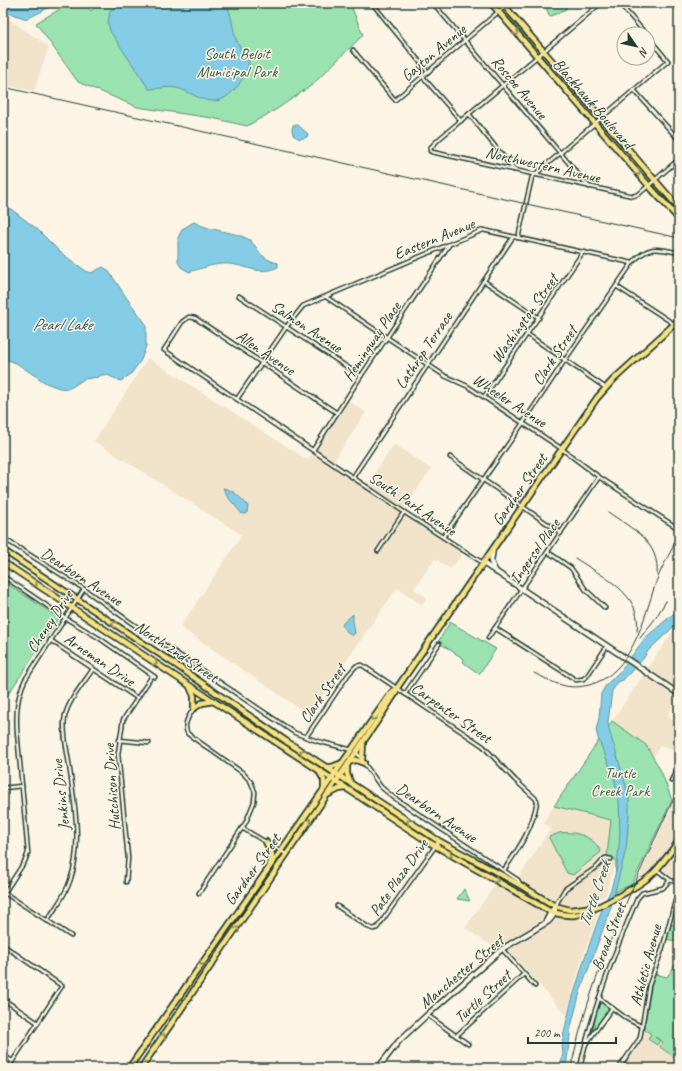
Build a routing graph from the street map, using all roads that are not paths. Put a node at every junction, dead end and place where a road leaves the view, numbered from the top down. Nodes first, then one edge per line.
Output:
1 (372, 3) edge
2 (433, 3) edge
3 (490, 3) edge
4 (601, 3) edge
5 (619, 3) edge
6 (503, 5) edge
7 (498, 12) junction
8 (639, 26) edge
9 (465, 41) junction
10 (656, 47) edge
11 (353, 50) dead end
12 (544, 51) junction
13 (536, 56) junction
14 (428, 72) junction
15 (423, 76) junction
16 (502, 85) junction
17 (634, 90) junction
18 (468, 114) junction
19 (602, 118) junction
20 (461, 120) junction
21 (595, 124) junction
22 (679, 140) edge
23 (560, 154) junction
24 (679, 159) edge
25 (515, 170) junction
26 (534, 175) junction
27 (655, 180) junction
28 (648, 186) junction
29 (589, 187) junction
30 (679, 208) edge
31 (679, 219) edge
32 (513, 237) junction
33 (518, 238) junction
34 (449, 244) junction
35 (583, 252) junction
36 (679, 253) edge
37 (632, 263) junction
38 (484, 281) junction
39 (616, 286) junction
40 (240, 296) dead end
41 (325, 296) junction
42 (539, 318) junction
43 (679, 320) edge
44 (182, 322) joint
45 (674, 324) junction
46 (287, 326) junction
47 (527, 334) junction
48 (387, 338) junction
49 (565, 360) junction
50 (262, 364) junction
51 (428, 365) junction
52 (361, 376) junction
53 (606, 388) junction
54 (484, 397) junction
55 (237, 399) junction
56 (337, 413) junction
57 (523, 423) junction
58 (562, 449) junction
59 (313, 450) junction
60 (450, 457) dead end
61 (353, 477) junction
62 (599, 477) junction
63 (484, 480) junction
64 (522, 506) junction
65 (404, 512) junction
66 (679, 529) edge
67 (561, 533) junction
68 (443, 537) junction
69 (3, 538) edge
70 (3, 550) edge
71 (493, 550) junction
72 (378, 551) dead end
73 (548, 552) junction
74 (3, 562) edge
75 (483, 563) junction
76 (496, 572) junction
77 (3, 576) edge
78 (84, 589) junction
79 (521, 590) junction
80 (77, 599) junction
81 (71, 608) junction
82 (605, 608) dead end
83 (65, 618) junction
84 (495, 628) junction
85 (488, 638) dead end
86 (50, 640) junction
87 (439, 644) dead end
88 (607, 646) junction
89 (358, 665) joint
90 (93, 669) junction
91 (189, 685) junction
92 (397, 688) junction
93 (405, 694) junction
94 (679, 694) edge
95 (137, 698) junction
96 (214, 701) junction
97 (194, 708) junction
98 (306, 737) junction
99 (119, 740) junction
100 (363, 742) junction
101 (149, 743) dead end
102 (351, 749) junction
103 (356, 752) junction
104 (351, 761) junction
105 (363, 761) junction
106 (342, 763) junction
107 (347, 766) junction
108 (679, 766) edge
109 (325, 767) junction
110 (318, 769) junction
111 (335, 773) junction
112 (340, 776) junction
113 (332, 778) junction
114 (336, 781) junction
115 (671, 781) dead end
116 (351, 784) junction
117 (22, 786) junction
118 (3, 788) edge
119 (347, 788) junction
120 (323, 791) junction
121 (326, 796) junction
122 (242, 828) junction
123 (438, 841) junction
124 (679, 841) edge
125 (266, 842) junction
126 (435, 846) junction
127 (281, 851) junction
128 (286, 854) junction
129 (611, 859) dead end
130 (269, 868) junction
131 (656, 869) junction
132 (504, 870) junction
133 (670, 880) junction
134 (126, 882) dead end
135 (679, 883) edge
136 (520, 885) junction
137 (679, 887) edge
138 (3, 893) edge
139 (199, 893) dead end
140 (337, 906) dead end
141 (555, 906) junction
142 (599, 906) junction
143 (553, 912) junction
144 (47, 920) junction
145 (71, 936) dead end
146 (3, 945) edge
147 (502, 949) junction
148 (524, 974) junction
149 (535, 986) dead end
150 (599, 998) junction
151 (3, 1000) edge
152 (612, 1008) junction
153 (427, 1015) junction
154 (38, 1024) junction
155 (643, 1027) junction
156 (456, 1036) junction
157 (468, 1044) dead end
158 (585, 1046) junction
159 (3, 1055) edge
160 (12, 1061) junction
161 (8, 1068) edge
162 (130, 1068) edge
163 (141, 1068) edge
164 (368, 1068) edge
165 (378, 1068) edge
166 (581, 1068) edge
167 (619, 1068) edge

1 - 14 street
2 - 9 street, Roscoe Avenue
3 - 7 main road, Blackhawk Boulevard
4 - 12 street
5 - 8 street
6 - 7 street, Gayton Avenue
6 - 12 main road, Blackhawk Boulevard
7 - 9 street, Gayton Avenue
7 -> 13 main road, Blackhawk Boulevard
9 - 14 street, Gayton Avenue
9 - 16 street, Roscoe Avenue
10 - 17 street
11 - 15 street, Gayton Avenue
12 - 13 street
12 - 19 main road, Blackhawk Boulevard
13 - 16 street
13 - 21 main road, Blackhawk Boulevard
14 - 15 street, Gayton Avenue
15 - 20 street
16 - 18 street
16 - 23 street, Roscoe Avenue
17 - 19 street
17 - 22 street
18 - 20 street
18 - 25 street
19 - 21 street
19 - 27 main road, Blackhawk Boulevard
20 - 25 street, Northwestern Avenue
21 - 23 street
21 -> 28 main road, Blackhawk Boulevard
23 - 26 street
23 - 29 street, Roscoe Avenue
24 - 27 street, Northwestern Avenue
25 - 26 street, Northwestern Avenue
26 - 29 street, Northwestern Avenue
26 - 33 street
27 - 28 street, Northwestern Avenue
27 - 30 main road, Blackhawk Boulevard
28 - 29 street, Northwestern Avenue
28 - 31 main road, Blackhawk Boulevard
32 - 33 street, Eastern Avenue
32 - 34 street, Eastern Avenue
32 - 38 street, Lathrop Terrace
33 - 35 street, Eastern Avenue
34 - 41 street, Eastern Avenue
34 - 48 street, Hemingway Place
35 - 37 street, Eastern Avenue
35 - 42 street, Washington Street
36 - 37 street, Clark Street
37 - 39 street, Clark Street
38 - 42 street
38 - 51 street, Lathrop Terrace
39 - 45 street
39 - 49 street, Clark Street
40 - 46 street, Salmon Avenue
41 - 46 street, Eastern Avenue
41 - 48 street, Wheeler Avenue
42 - 47 street, Washington Street
43 - 45 main road, Gardner Street
44 - 50 street, Allen Avenue
44 - 55 street, South Park Avenue
45 - 53 main road, Gardner Street
46 - 50 street
46 - 52 street, Salmon Avenue
47 - 49 street
47 - 54 street, Washington Street
48 - 51 street, Wheeler Avenue
48 - 52 street, Hemingway Place
49 - 53 street
49 - 57 street, Clark Street
50 - 55 street
50 - 56 street, Allen Avenue
51 - 54 street, Wheeler Avenue
51 - 61 street, Lathrop Terrace
52 - 56 street, Hemingway Place
53 - 58 main road, Gardner Street
54 - 57 street, Wheeler Avenue
55 - 59 street, South Park Avenue
56 - 59 street, Hemingway Place
57 - 58 street, Wheeler Avenue
57 - 63 street, Clark Street
58 - 62 street, Wheeler Avenue
58 - 64 main road, Gardner Street
59 - 61 street, South Park Avenue
60 - 63 street
61 - 65 street, South Park Avenue
62 - 66 street, Wheeler Avenue
62 - 67 street, Ingersol Place
63 - 64 street
63 - 68 street, Clark Street
64 - 67 street
64 - 71 main road, Gardner Street
65 - 68 street, South Park Avenue
65 - 72 street
67 - 73 street, Ingersol Place
68 - 75 street, South Park Avenue
69 - 78 street, Dearborn Avenue
70 - 80 main road, North 2nd Street
71 - 75 main road, Gardner Street
71 - 76 street
73 - 79 street, Ingersol Place
73 - 82 street
74 -> 81 main road, North 2nd Street
75 - 76 street, South Park Avenue
75 - 92 main road, Gardner Street
76 - 79 street, South Park Avenue
77 - 83 street
78 - 80 street, Cheney Drive
78 - 98 street, Dearborn Avenue
79 - 84 street, Ingersol Place
79 - 88 street, South Park Avenue
80 - 81 street, Cheney Drive
109 -> 80 main road, North 2nd Street
81 - 83 street, Cheney Drive
81 -> 91 main road, North 2nd Street
83 - 86 street, Cheney Drive
83 - 95 street, Hutchison Drive
84 - 85 street, Ingersol Place
84 - 88 street
86 - 90 street, Arneman Drive
86 - 117 street, Cheney Drive
87 - 93 street
88 - 94 street, South Park Avenue
89 - 92 street, Carpenter Street
89 - 98 street, Clark Street
90 - 95 street, Arneman Drive
90 - 144 street, Jenkins Drive
91 - 96 main road, North 2nd Street
91 - 97 main road
92 - 93 street, Carpenter Street
92 - 100 main road, Gardner Street
92 -> 102 main road, Gardner Street
93 - 132 street, Carpenter Street
95 - 99 street, Hutchison Drive
96 - 97 main road
96 - 110 main road, North 2nd Street
97 - 122 street
98 - 102 street, Dearborn Avenue
99 - 101 street
99 - 134 street, Hutchison Drive
100 - 103 main road, Gardner Street
100 - 105 main road
102 - 103 street, Dearborn Avenue
102 - 106 main road, Gardner Street
103 - 104 main road, Gardner Street
103 - 105 street, Dearborn Avenue
104 - 105 main road
104 - 107 main road, Gardner Street
105 - 132 street, Dearborn Avenue
106 - 109 main road
106 - 111 main road, Gardner Street
107 - 112 main road, Gardner Street
107 - 116 main road
108 - 115 street
109 - 111 main road, North 2nd Street
110 - 113 main road, North 2nd Street
110 - 120 main road
111 - 112 main road, North 2nd Street
111 - 113 main road, Gardner Street
112 - 114 main road, Gardner Street
112 - 116 main road, North 2nd Street
113 - 114 main road, North 2nd Street
113 - 120 main road, Gardner Street
114 - 119 main road, North 2nd Street
114 - 121 main road, Gardner Street
123 -> 116 main road, North 2nd Street
117 - 118 street
117 - 138 street, Cheney Drive
119 - 121 main road
119 - 126 main road, North 2nd Street
120 - 127 main road, Gardner Street
128 -> 121 main road, Gardner Street
122 - 125 street
122 - 139 street
123 - 126 street, Pate Plaza Drive
123 - 136 main road, North 2nd Street
124 - 131 main road
125 - 127 street
125 - 130 main road
126 - 140 street, Pate Plaza Drive
126 -> 143 main road, North 2nd Street
127 - 128 street
127 - 130 main road, Gardner Street
163 -> 128 main road, Gardner Street
129 - 141 street
130 -> 162 main road, Gardner Street
131 - 133 street
131 - 142 main road
132 - 136 street, Dearborn Avenue
133 - 135 street
133 - 150 street, Broad Street
136 - 141 main road, North 2nd Street
137 - 155 street, Athletic Avenue
138 - 144 street
141 - 142 main road
141 - 143 street, Manchester Street
142 - 143 main road
143 - 147 street, Manchester Street
144 - 145 street
146 - 154 street
147 - 148 street
147 - 153 street, Manchester Street
148 - 149 street
148 - 156 street, Turtle Street
150 - 152 street
150 - 158 street, Broad Street
151 - 154 street
152 - 155 street
152 - 158 street
153 - 156 street
153 - 165 street, Manchester Street
154 - 160 street
155 - 167 street, Athletic Avenue
156 - 157 street
158 - 166 street, Broad Street
159 - 160 street
160 - 161 street
164 - 165 street

